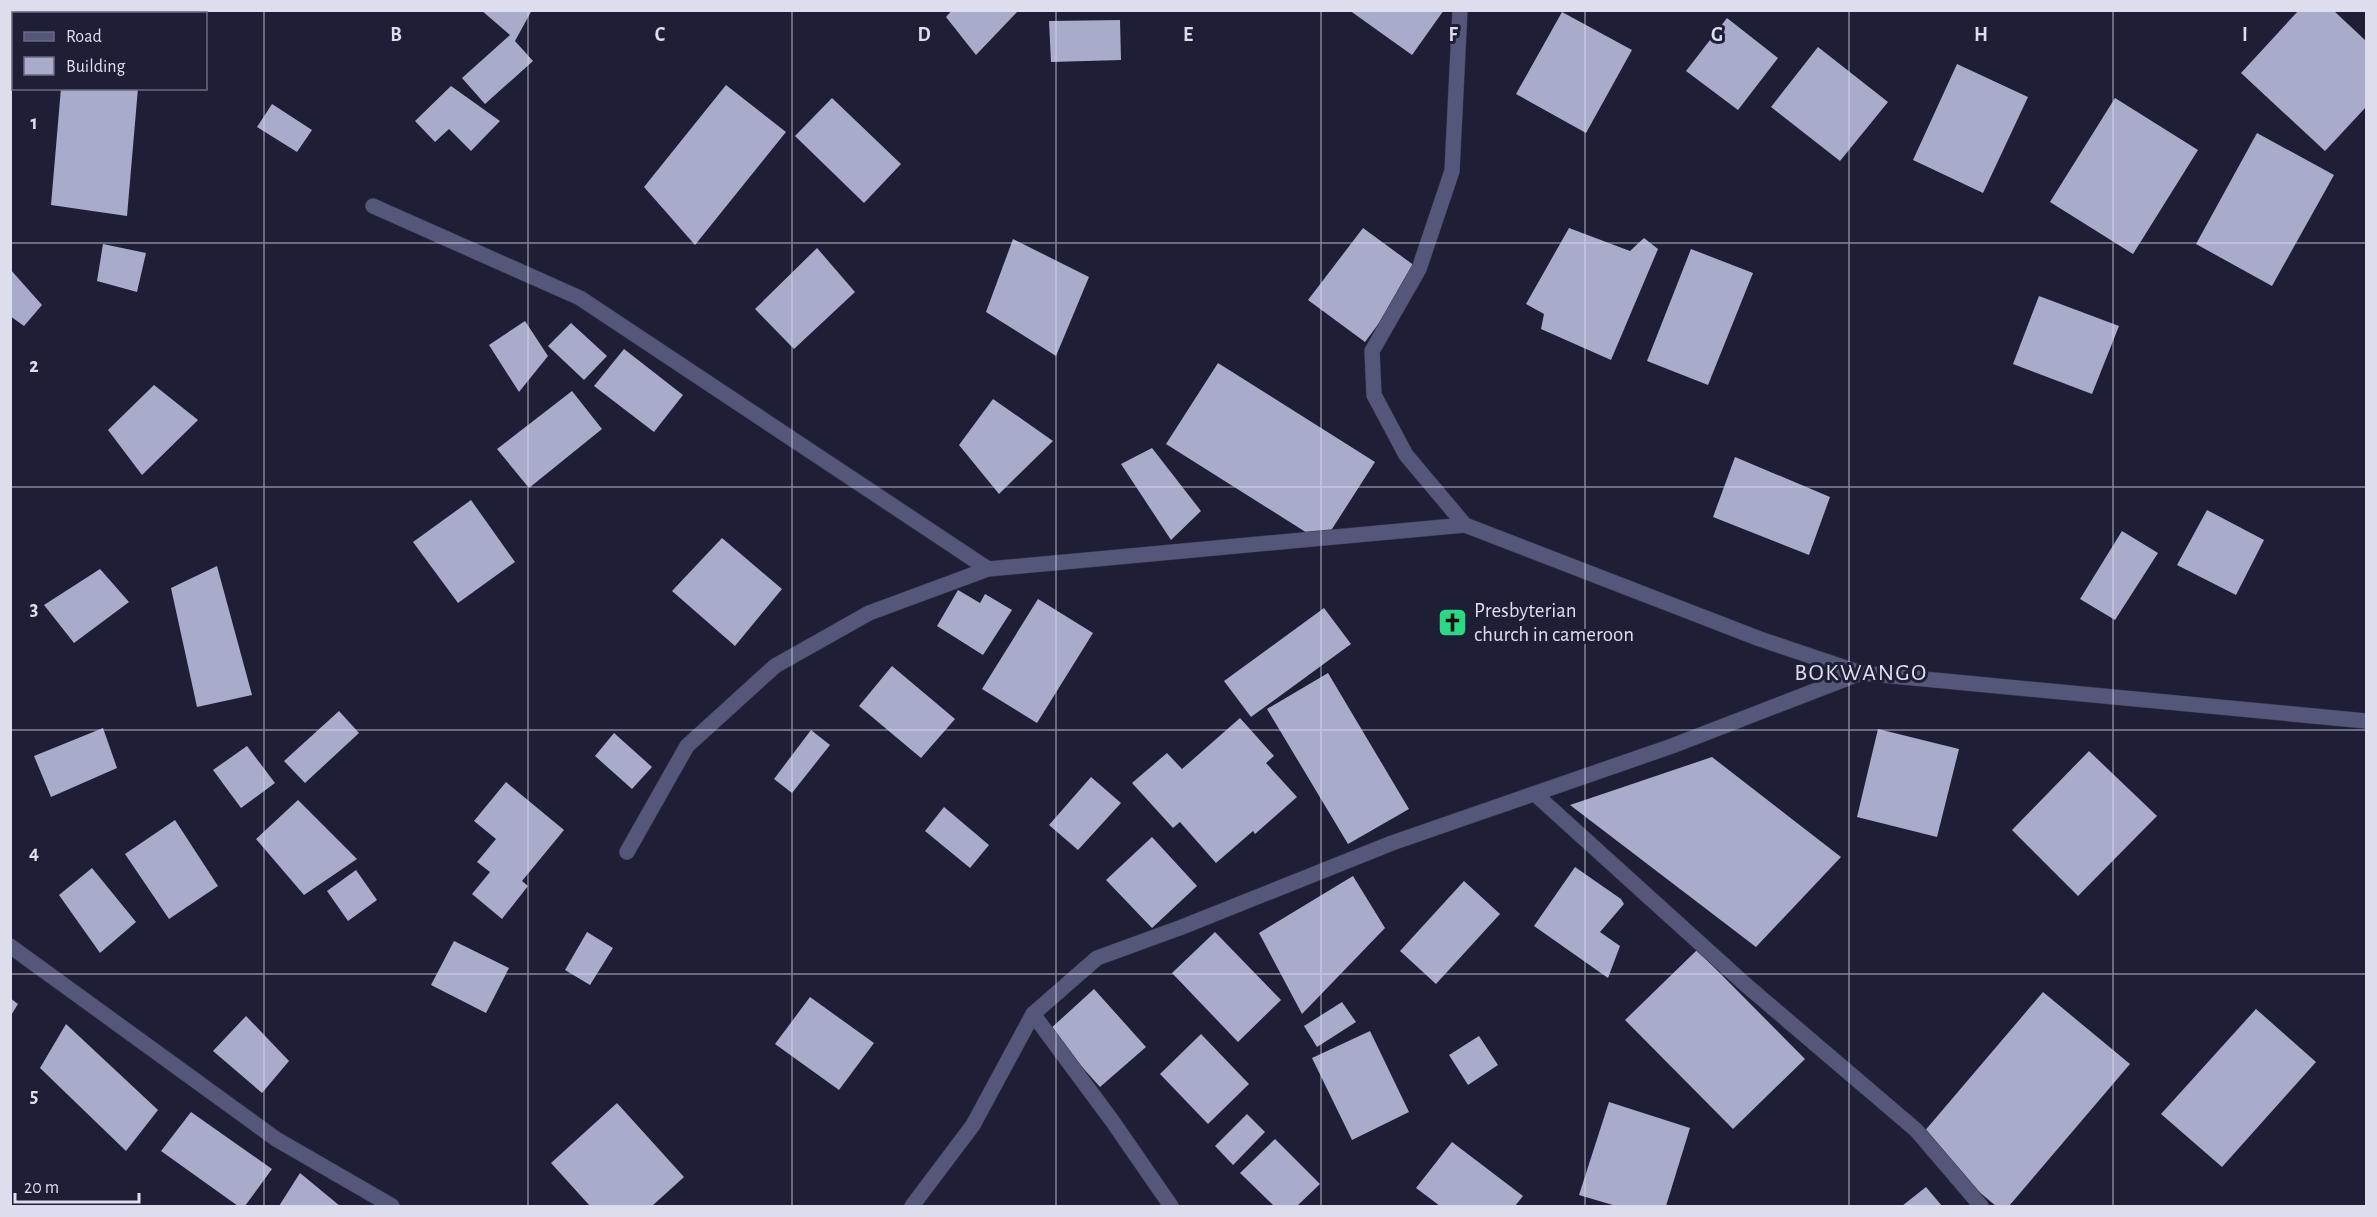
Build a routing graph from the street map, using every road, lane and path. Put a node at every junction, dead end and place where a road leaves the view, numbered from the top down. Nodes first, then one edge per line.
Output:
1 (1460, 10) edge
2 (373, 206) dead end
3 (1465, 525) junction
4 (988, 569) junction
5 (1861, 673) junction
6 (2367, 721) edge
7 (1535, 794) junction
8 (627, 852) dead end
9 (10, 946) edge
10 (1033, 1014) junction
11 (392, 1206) edge
12 (912, 1206) edge
13 (1171, 1206) edge
14 (1981, 1206) edge

1 - 3 street
2 - 4 street
3 - 4 street
3 - 5 street
4 - 8 street
5 - 6 street
5 - 7 street
7 - 10 street
7 - 14 street
9 - 11 street
10 - 12 street
10 - 13 street

